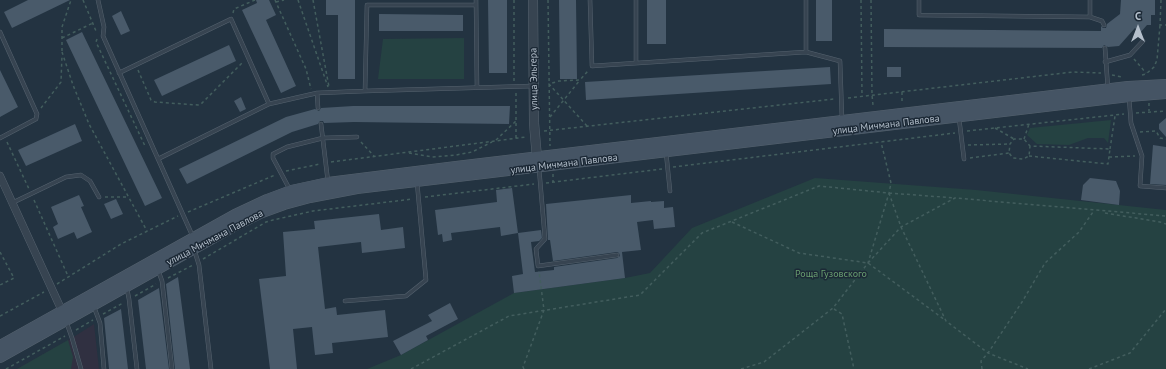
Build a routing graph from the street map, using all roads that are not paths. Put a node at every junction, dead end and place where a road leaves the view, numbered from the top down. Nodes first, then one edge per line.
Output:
1 (98, 0) edge
2 (476, 0) edge
3 (533, 0) edge
4 (590, 0) edge
5 (636, 0) edge
6 (806, 0) edge
7 (918, 0) edge
8 (1090, 0) edge
9 (476, 5) junction
10 (1090, 17) junction
11 (1104, 26) dead end
12 (0, 32) edge
13 (1143, 40) dead end
14 (1105, 48) dead end
15 (806, 52) junction
16 (636, 62) junction
17 (1105, 62) junction
18 (120, 73) junction
19 (1166, 77) edge
20 (1146, 79) junction
21 (1166, 85) edge
22 (533, 86) junction
23 (478, 87) junction
24 (1128, 87) junction
25 (365, 91) junction
26 (1166, 93) edge
27 (314, 94) junction
28 (1108, 94) junction
29 (270, 104) junction
30 (318, 108) dead end
31 (959, 112) junction
32 (321, 124) dead end
33 (843, 126) junction
34 (357, 137) road end
35 (0, 138) edge
36 (323, 138) junction
37 (665, 147) junction
38 (158, 159) junction
39 (964, 159) road end
40 (538, 162) junction
41 (416, 177) junction
42 (1, 181) edge
43 (328, 188) junction
44 (1166, 188) edge
45 (291, 191) junction
46 (670, 192) dead end
47 (99, 197) road end
48 (12, 203) junction
49 (195, 244) junction
50 (617, 255) dead end
51 (157, 264) junction
52 (126, 286) junction
53 (345, 301) dead end
54 (93, 304) junction
55 (64, 316) junction
56 (0, 346) edge
57 (0, 357) edge
58 (81, 369) edge
59 (104, 369) edge
60 (137, 369) edge
61 (172, 369) edge
62 (211, 369) edge

1 - 18 lane
2 - 9 lane
3 - 22 street, улица Эльгера
4 - 16 lane
5 - 16 lane
6 - 15 lane
7 - 10 lane
8 - 10 lane
9 - 23 lane
9 - 25 lane
10 - 11 lane
12 - 35 lane
13 - 17 lane
14 - 17 lane
15 - 16 lane
15 - 33 lane
17 - 28 lane
18 - 29 lane
18 - 38 lane
19 - 20 main road
20 - 21 main road, улица Мичмана Павлова
20 - 24 main road, улица Мичмана Павлова
22 - 23 lane
22 - 40 street, улица Эльгера
23 - 25 lane
24 - 26 main road, улица Мичмана Павлова
24 - 28 main road, улица Мичмана Павлова
24 - 44 lane
25 - 27 lane
27 - 29 lane
27 - 30 lane
28 - 31 main road, улица Мичмана Павлова
29 - 38 lane
31 - 33 main road, улица Мичмана Павлова
31 - 39 lane
32 - 36 lane
33 - 37 main road, улица Мичмана Павлова
34 - 36 lane
36 - 43 lane
36 - 45 lane
37 - 40 main road, улица Мичмана Павлова
37 - 46 lane
38 - 49 lane
40 - 41 main road, улица Мичмана Павлова
40 - 50 lane
41 - 43 main road, улица Мичмана Павлова
41 - 53 lane
42 - 48 street
43 - 45 main road, улица Мичмана Павлова
43 - 49 main road, улица Мичмана Павлова
45 - 49 main road, улица Мичмана Павлова
47 - 48 lane
48 - 55 street
49 - 51 main road, улица Мичмана Павлова
49 - 62 lane
51 - 52 main road, улица Мичмана Павлова
51 - 55 main road, улица Мичмана Павлова
51 - 61 lane
52 - 54 main road, улица Мичмана Павлова
52 - 60 lane
54 - 55 main road, улица Мичмана Павлова
54 - 59 lane
55 - 56 main road, улица Мичмана Павлова
55 - 57 main road, улица Мичмана Павлова
55 - 58 lane

